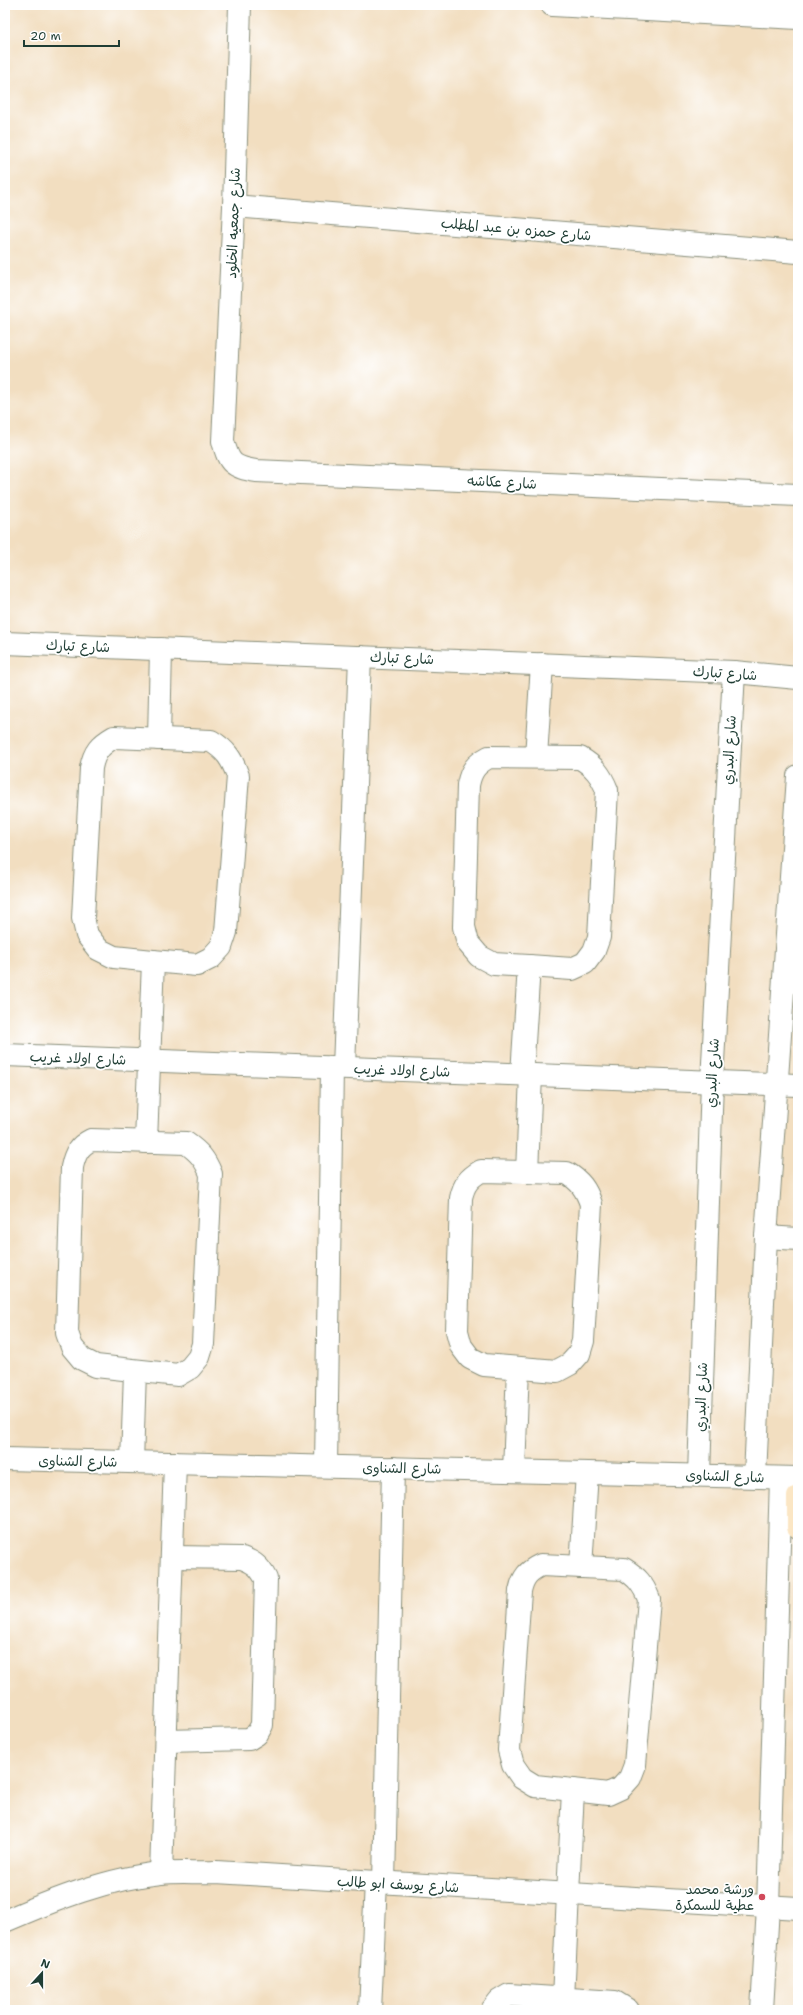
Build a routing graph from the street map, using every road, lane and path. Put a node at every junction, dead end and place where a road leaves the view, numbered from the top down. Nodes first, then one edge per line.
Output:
1 (240, 5) edge
2 (552, 5) edge
3 (798, 18) edge
4 (234, 206) junction
5 (798, 252) edge
6 (223, 441) joint
7 (798, 495) edge
8 (5, 643) edge
9 (161, 649) junction
10 (360, 656) junction
11 (542, 664) junction
12 (734, 672) junction
13 (798, 678) edge
14 (159, 739) junction
15 (536, 757) junction
16 (798, 776) edge
17 (153, 961) junction
18 (529, 966) junction
19 (5, 1055) edge
20 (149, 1060) junction
21 (338, 1067) junction
22 (526, 1075) junction
23 (712, 1081) junction
24 (788, 1084) edge
25 (146, 1142) junction
26 (527, 1172) junction
27 (766, 1237) junction
28 (798, 1239) edge
29 (518, 1368) junction
30 (135, 1371) junction
31 (5, 1459) edge
32 (132, 1462) junction
33 (174, 1463) junction
34 (326, 1466) junction
35 (393, 1468) junction
36 (514, 1471) junction
37 (587, 1473) junction
38 (699, 1475) junction
39 (755, 1476) junction
40 (789, 1478) edge
41 (798, 1497) edge
42 (798, 1527) edge
43 (172, 1557) junction
44 (581, 1567) junction
45 (166, 1741) junction
46 (573, 1790) junction
47 (161, 1873) junction
48 (380, 1883) junction
49 (568, 1893) junction
50 (768, 1906) junction
51 (798, 1908) edge
52 (5, 1921) edge
53 (563, 1999) junction
54 (370, 2010) edge
55 (492, 2010) edge
56 (628, 2010) edge
57 (762, 2010) edge

1 - 4 street, شارع جمعيه الخلود
2 - 3 street
4 - 5 street, شارع حمزه بن عبد المطلب
4 - 6 street, شارع جمعيه الخلود
6 - 7 street, شارع عكاشه
8 - 9 street, شارع تبارك
9 - 10 street, شارع تبارك
9 - 14 street
10 - 11 street, شارع تبارك
10 - 21 street
11 - 12 street, شارع تبارك
11 - 15 street
12 - 13 street, شارع تبارك
12 - 23 street, شارع البدري
14 - 17 street
14 - 17 street
15 - 18 street
15 - 18 street
16 - 24 street
17 - 20 street
18 - 22 street
19 - 20 street, شارع اولاد غريب
20 - 21 street, شارع اولاد غريب
20 - 25 street
21 - 22 street, شارع اولاد غريب
21 - 34 street
22 - 23 street, شارع اولاد غريب
22 - 26 street
23 - 24 street, شارع اولاد غريب
23 - 38 street, شارع البدري
24 - 27 street
25 - 30 street
25 - 30 street
26 - 29 street
26 - 29 street
27 - 28 street
27 - 39 street
29 - 36 street
30 - 32 street
31 - 32 street, شارع الشناوى
32 - 33 street, شارع الشناوى
33 - 34 street, شارع الشناوى
33 - 43 street
34 - 35 street, شارع الشناوى
35 - 36 street, شارع الشناوى
35 - 48 street
36 - 37 street, شارع الشناوى
37 - 38 street, شارع الشناوى
37 - 44 street
38 - 39 street, شارع الشناوى
39 - 40 street, شارع الشناوى
40 - 50 street
41 - 42 street
43 - 45 street
43 - 45 street
44 - 46 street
44 - 46 street
45 - 47 street
46 - 49 street
47 - 48 street, شارع يوسف ابو طالب
47 - 52 street, شارع يوسف ابو طالب
48 - 49 street, شارع يوسف ابو طالب
48 - 54 street
49 - 50 street, شارع يوسف ابو طالب
49 - 53 street
50 - 51 street, شارع يوسف ابو طالب
50 - 57 street
53 - 55 street
53 - 56 street

